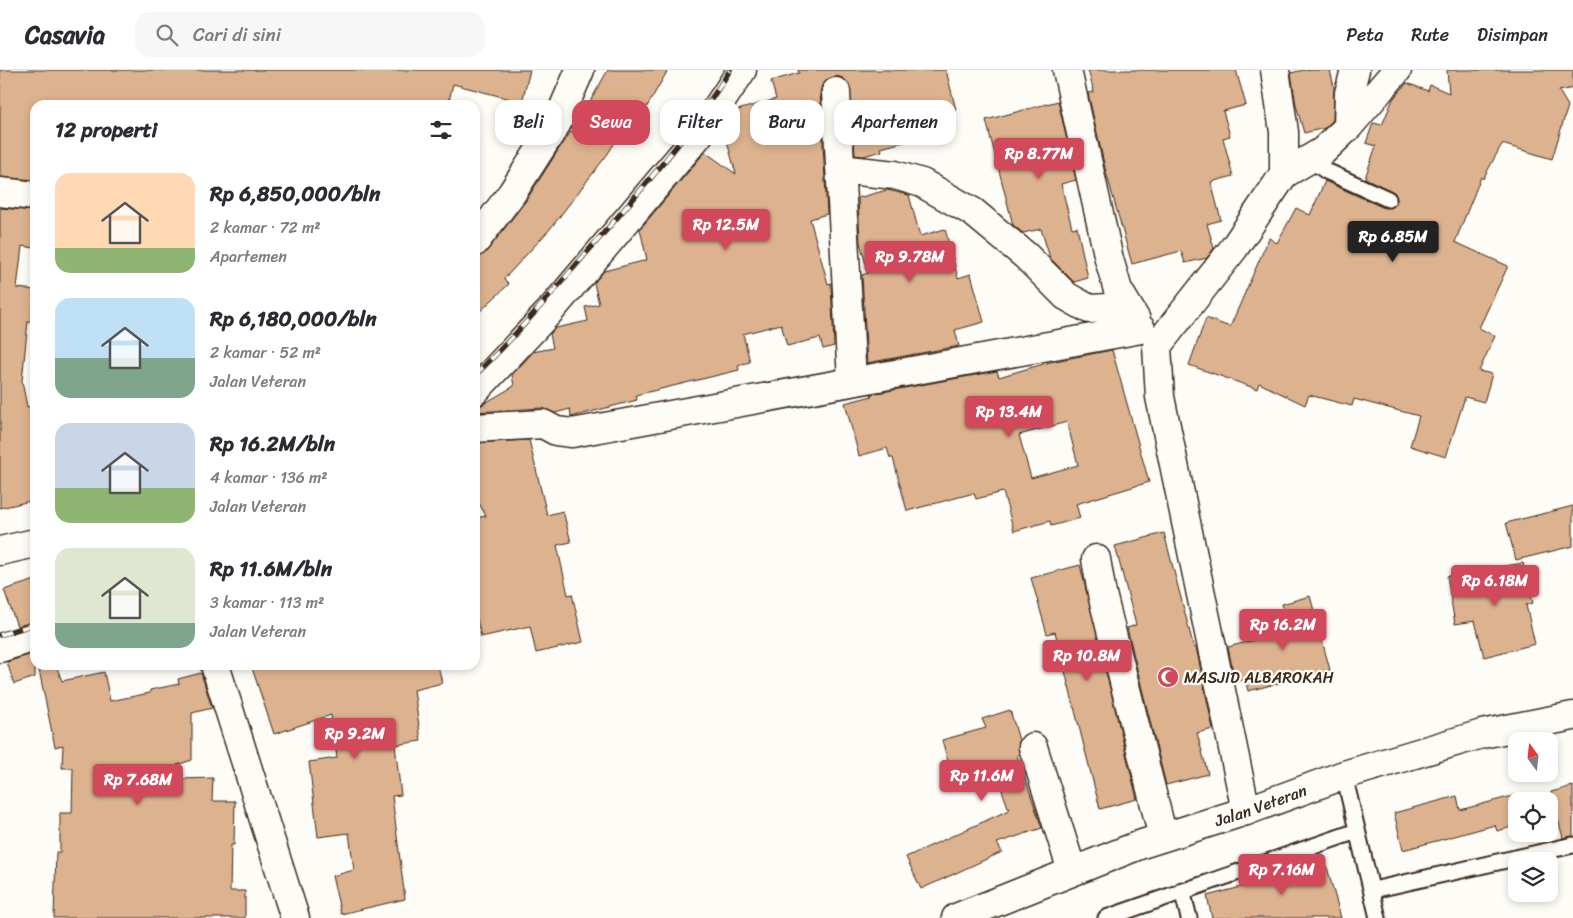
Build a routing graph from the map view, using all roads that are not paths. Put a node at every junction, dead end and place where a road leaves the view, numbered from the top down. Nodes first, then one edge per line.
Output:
1 (580, 70) edge
2 (742, 70) edge
3 (1067, 70) edge
4 (1275, 70) edge
5 (1355, 70) edge
6 (1397, 70) edge
7 (836, 92) dead end
8 (1348, 127) junction
9 (1310, 159) junction
10 (840, 169) junction
11 (1284, 174) junction
12 (0, 192) edge
13 (30, 195) edge
14 (1388, 199) dead end
15 (480, 235) edge
16 (1142, 327) junction
17 (852, 381) junction
18 (480, 386) edge
19 (480, 428) edge
20 (30, 544) edge
21 (0, 551) edge
22 (1096, 559) dead end
23 (30, 639) edge
24 (0, 648) edge
25 (217, 670) edge
26 (1573, 716) edge
27 (1033, 747) dead end
28 (1344, 775) junction
29 (1246, 811) junction
30 (1358, 831) junction
31 (1163, 837) junction
32 (1573, 845) edge
33 (1072, 871) junction
34 (1182, 890) junction
35 (1373, 890) junction
36 (295, 918) edge
37 (956, 918) edge
38 (1106, 918) edge
39 (1189, 918) edge
40 (1378, 918) edge

1 - 15 street
2 - 18 street
3 - 16 street
4 - 11 street
5 - 8 street
6 - 8 street
7 - 10 street
8 - 9 street
9 - 11 street
9 - 14 lane
10 - 16 street
10 - 17 street
11 - 16 street
12 - 13 street
16 - 17 street
16 - 29 street
17 - 19 street
20 - 21 street
22 - 31 street
23 - 24 street
25 - 36 street
26 - 28 street, Jalan Veteran
27 - 33 street
28 - 29 street, Jalan Veteran
28 - 30 lane
29 - 31 street, Jalan Veteran
30 - 34 lane
30 - 35 lane
31 - 33 street, Jalan Veteran
32 - 35 lane
33 - 37 street, Jalan Veteran
34 - 38 lane
34 - 39 lane
35 - 40 lane

